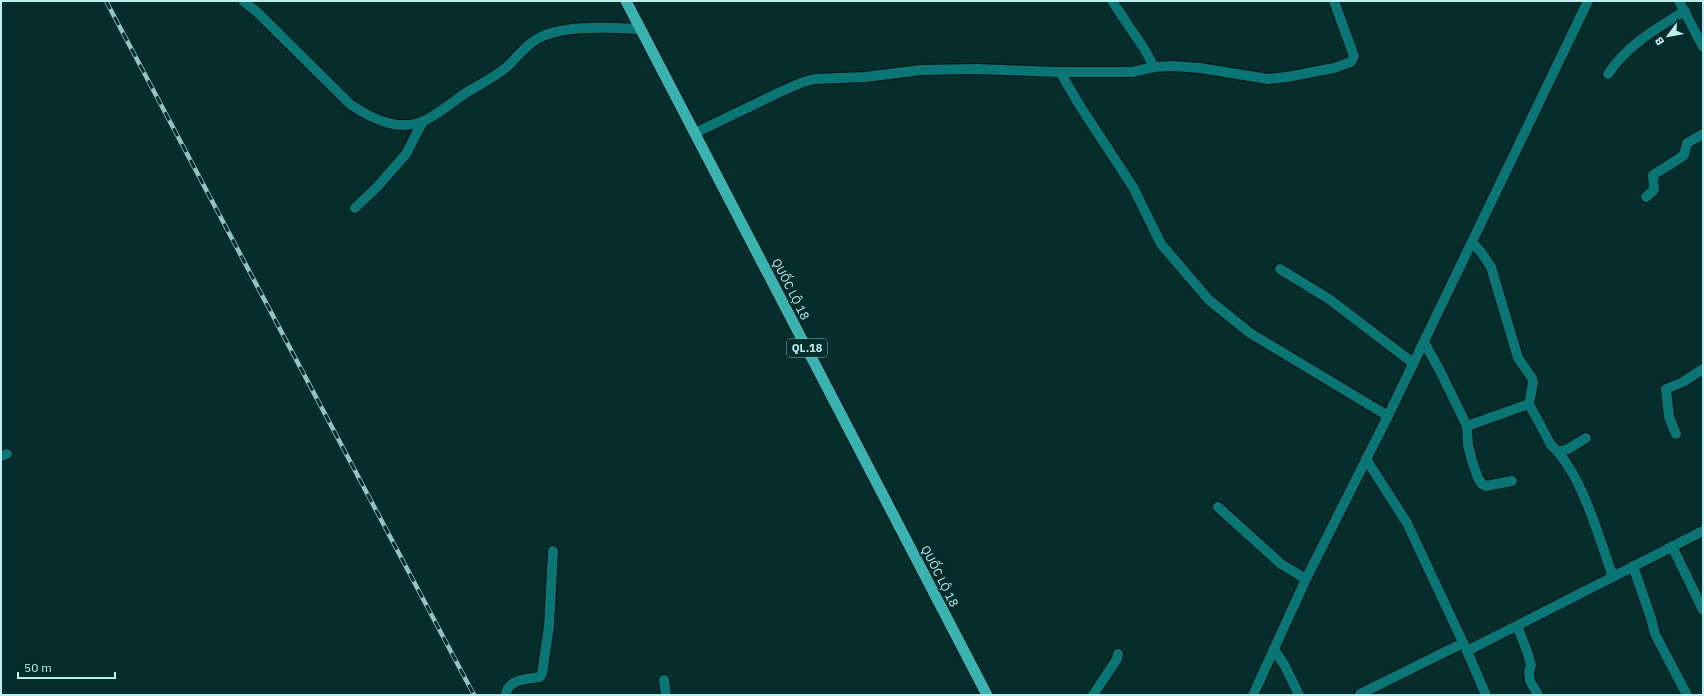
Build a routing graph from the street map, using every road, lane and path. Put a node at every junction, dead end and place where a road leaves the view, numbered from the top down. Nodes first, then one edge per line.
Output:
1 (242, 1) edge
2 (626, 1) edge
3 (1112, 1) edge
4 (1334, 1) edge
5 (1588, 1) edge
6 (1678, 1) edge
7 (1685, 11) junction
8 (641, 29) junction
9 (1703, 47) edge
10 (1154, 67) junction
11 (1060, 72) junction
12 (1608, 74) dead end
13 (423, 121) junction
14 (695, 133) junction
15 (1703, 134) edge
16 (1646, 197) dead end
17 (356, 208) dead end
18 (1472, 242) junction
19 (1280, 269) dead end
20 (1424, 342) junction
21 (1414, 363) junction
22 (1703, 369) edge
23 (1529, 404) junction
24 (1388, 416) junction
25 (1467, 426) junction
26 (1676, 434) dead end
27 (1586, 438) dead end
28 (1558, 452) junction
29 (1366, 459) junction
30 (1512, 480) dead end
31 (1218, 507) dead end
32 (1703, 531) edge
33 (1672, 546) junction
34 (553, 551) dead end
35 (1633, 566) junction
36 (1614, 577) junction
37 (1306, 579) junction
38 (1703, 610) edge
39 (1517, 626) junction
40 (1465, 647) junction
41 (1274, 650) junction
42 (1118, 654) dead end
43 (664, 680) dead end
44 (1360, 694) edge
45 (506, 695) edge
46 (666, 695) edge
47 (987, 695) edge
48 (1093, 695) edge
49 (1253, 695) edge
50 (1298, 695) edge
51 (1486, 695) edge
52 (1538, 695) edge
53 (1687, 695) edge

1 - 13 street
2 - 8 highway, QUỐC LỘ 18 / QL.18
3 - 10 street
4 - 10 street
5 - 18 street
6 - 7 street
7 - 9 street
7 - 12 street
8 - 13 street
8 - 14 highway, QUỐC LỘ 18 / QL.18
10 - 11 street
11 - 14 street
11 - 24 street
13 - 17 street
14 - 47 highway, QUỐC LỘ 18 / QL.18
15 - 16 street
18 - 20 street
18 - 23 street
19 - 21 street
20 - 21 street
20 - 25 street
21 - 24 street
22 - 26 street
23 - 25 street
23 - 28 street
24 - 29 street
25 - 30 street
27 - 28 street
28 - 36 street
29 - 37 street
29 - 40 street
31 - 37 street
32 - 33 street
33 - 35 street
33 - 38 street
34 - 45 street
35 - 36 street
35 - 53 street
36 - 39 street
37 - 41 street
39 - 40 street
39 - 52 street
40 - 44 street
40 - 51 street
41 - 49 street
41 - 50 street
42 - 48 street
43 - 46 street

